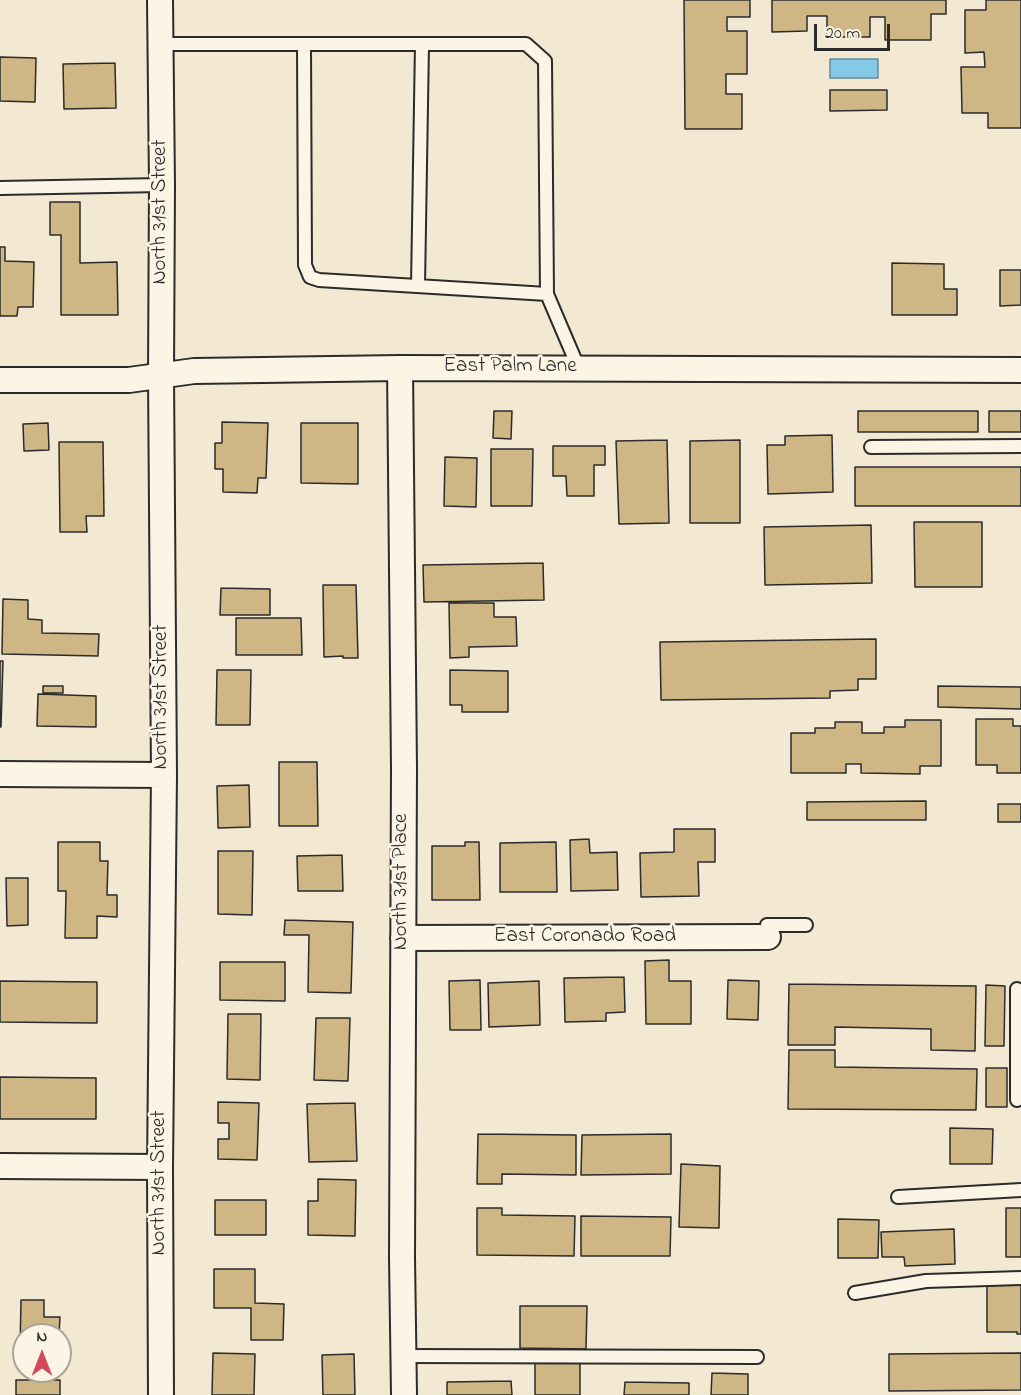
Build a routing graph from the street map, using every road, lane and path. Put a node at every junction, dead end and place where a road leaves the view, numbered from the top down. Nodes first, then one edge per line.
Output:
1 (160, 0) edge
2 (161, 44) junction
3 (304, 44) junction
4 (422, 44) junction
5 (162, 185) junction
6 (0, 188) edge
7 (418, 286) junction
8 (547, 294) junction
9 (400, 368) junction
10 (579, 369) junction
11 (1021, 370) edge
12 (161, 375) junction
13 (0, 380) edge
14 (1021, 446) edge
15 (871, 447) dead end
16 (0, 774) edge
17 (164, 775) junction
18 (806, 925) dead end
19 (768, 937) joint
20 (403, 939) junction
21 (1017, 988) dead end
22 (1019, 1053) edge
23 (1017, 1100) dead end
24 (0, 1166) edge
25 (160, 1167) junction
26 (1021, 1190) edge
27 (897, 1197) dead end
28 (1021, 1278) edge
29 (855, 1293) dead end
30 (403, 1356) junction
31 (757, 1357) dead end
32 (161, 1395) edge
33 (404, 1395) edge

1 - 2 street, North 31st Street
2 - 3 lane
2 - 5 street, North 31st Street
3 - 4 lane
3 - 7 lane
4 - 7 lane
4 - 8 lane
5 - 6 lane
5 - 12 street, North 31st Street
7 - 8 lane
8 - 10 lane
9 - 10 street, East Palm Lane
9 - 12 street, East Palm Lane
9 - 20 street, North 31st Place
10 - 11 street, East Palm Lane
12 - 13 street, East Palm Lane
12 - 17 street, North 31st Street
14 - 15 lane
16 - 17 street
17 - 25 street, North 31st Street
18 - 19 lane
19 - 20 street, East Coronado Road
20 - 30 street, North 31st Place
21 - 22 lane
22 - 23 lane
24 - 25 street
25 - 32 street, North 31st Street
26 - 27 lane
28 - 29 lane
30 - 31 lane
30 - 33 street, North 31st Place

